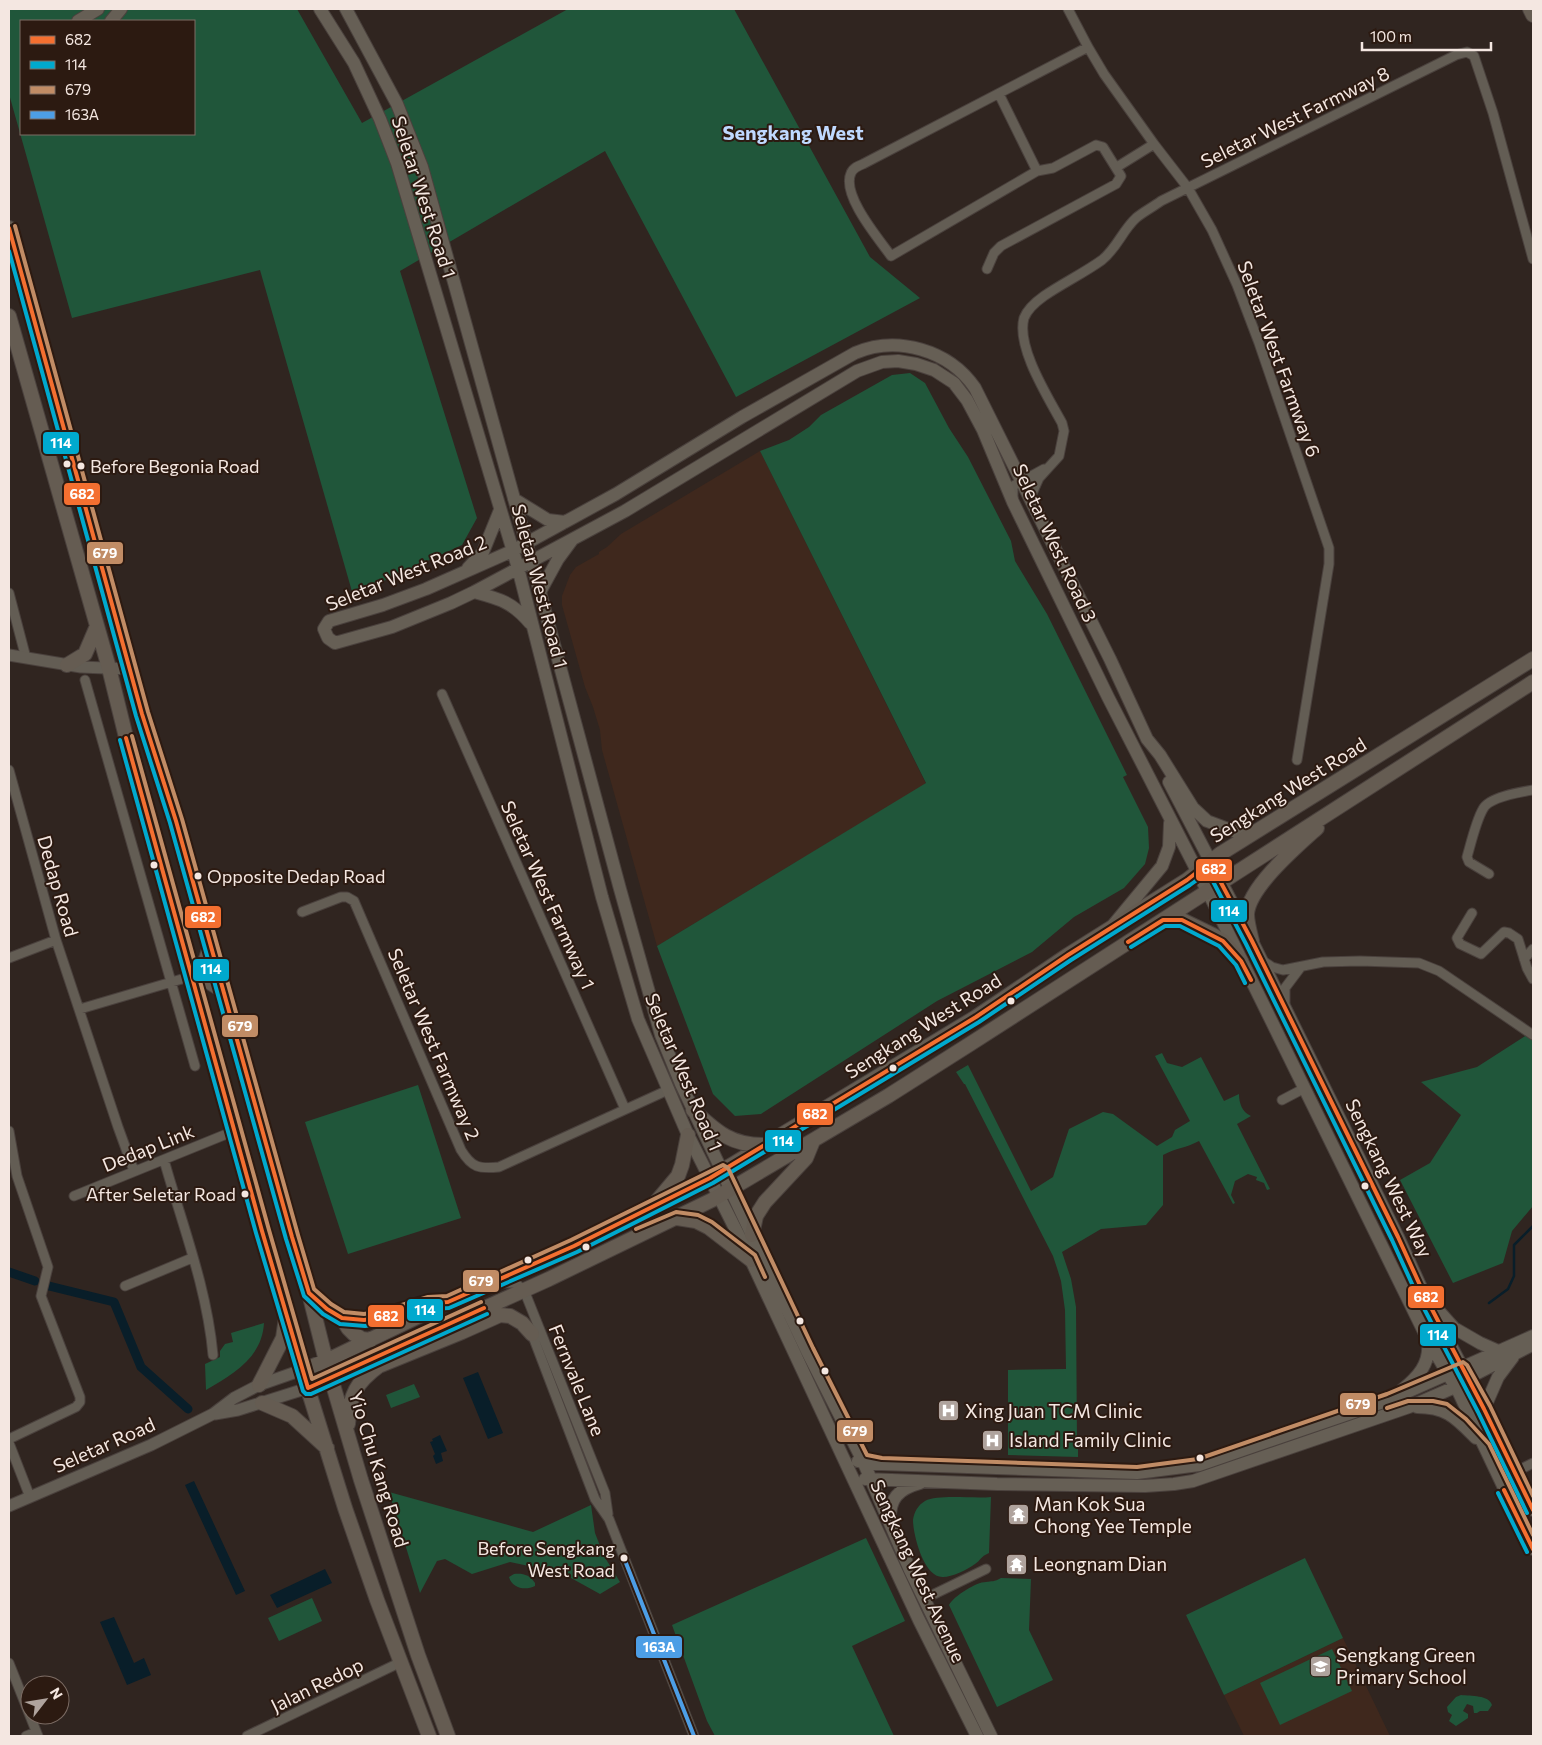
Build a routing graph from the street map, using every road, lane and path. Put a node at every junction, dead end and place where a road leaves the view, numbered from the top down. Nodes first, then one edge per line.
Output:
1 (98, 9) edge
2 (121, 9) edge
3 (320, 9) edge
4 (346, 9) edge
5 (1068, 9) edge
6 (1530, 9) edge
7 (1533, 15) edge
8 (80, 20) edge
9 (112, 20) edge
10 (1088, 47) junction
11 (999, 94) junction
12 (1154, 144) junction
13 (1117, 167) junction
14 (1037, 171) junction
15 (1188, 188) junction
16 (9, 228) edge
17 (1533, 258) edge
18 (987, 269) dead end
19 (9, 316) edge
20 (794, 388) joint
21 (802, 405) joint
22 (1049, 466) junction
23 (1021, 481) junction
24 (1030, 498) junction
25 (514, 499) junction
26 (1013, 502) junction
27 (500, 510) junction
28 (565, 522) junction
29 (573, 538) junction
30 (526, 543) junction
31 (512, 551) junction
32 (531, 560) junction
33 (518, 568) junction
34 (463, 573) junction
35 (474, 592) junction
36 (540, 592) junction
37 (9, 593) edge
38 (97, 626) junction
39 (533, 627) junction
40 (9, 654) edge
41 (26, 658) junction
42 (1533, 659) edge
43 (67, 665) junction
44 (109, 668) junction
45 (130, 669) junction
46 (85, 680) dead end
47 (1533, 682) edge
48 (442, 694) dead end
49 (1147, 739) junction
50 (1297, 760) dead end
51 (9, 770) edge
52 (1533, 790) edge
53 (1347, 801) junction
54 (1170, 821) junction
55 (1254, 833) junction
56 (1210, 862) junction
57 (1197, 872) junction
58 (1489, 874) dead end
59 (1220, 882) junction
60 (1207, 891) junction
61 (302, 912) dead end
62 (1472, 913) dead end
63 (1163, 920) junction
64 (1112, 926) junction
65 (56, 940) junction
66 (1252, 941) junction
67 (210, 945) junction
68 (1533, 949) edge
69 (9, 958) edge
70 (1261, 959) junction
71 (1524, 959) junction
72 (1241, 961) junction
73 (1300, 968) junction
74 (192, 976) junction
75 (1533, 979) edge
76 (171, 983) junction
77 (224, 992) junction
78 (80, 1009) junction
79 (1286, 1011) junction
80 (1533, 1035) edge
81 (195, 1066) dead end
82 (1303, 1089) junction
83 (662, 1093) junction
84 (1282, 1100) dead end
85 (625, 1109) junction
86 (693, 1110) junction
87 (9, 1131) edge
88 (234, 1131) junction
89 (688, 1135) junction
90 (812, 1141) junction
91 (764, 1146) junction
92 (164, 1160) junction
93 (134, 1171) junction
94 (716, 1175) junction
95 (724, 1193) junction
96 (74, 1196) dead end
97 (651, 1208) junction
98 (677, 1218) junction
99 (752, 1236) junction
100 (192, 1258) junction
101 (751, 1260) junction
102 (489, 1284) junction
103 (124, 1286) dead end
104 (524, 1290) junction
105 (309, 1293) junction
106 (1424, 1294) junction
107 (448, 1302) junction
108 (498, 1302) junction
109 (286, 1315) junction
110 (342, 1318) junction
111 (532, 1334) junction
112 (1533, 1336) edge
113 (371, 1340) junction
114 (1428, 1340) junction
115 (1533, 1344) edge
116 (396, 1347) junction
117 (1498, 1351) junction
118 (1516, 1353) junction
119 (213, 1355) dead end
120 (326, 1361) junction
121 (381, 1365) junction
122 (302, 1370) junction
123 (1465, 1373) junction
124 (1447, 1375) junction
125 (332, 1378) junction
126 (553, 1378) junction
127 (259, 1385) junction
128 (1455, 1387) junction
129 (308, 1388) junction
130 (1389, 1400) junction
131 (262, 1403) junction
132 (1409, 1407) junction
133 (1484, 1409) junction
134 (213, 1414) junction
135 (347, 1430) junction
136 (9, 1439) edge
137 (9, 1443) edge
138 (1276, 1446) junction
139 (1484, 1447) junction
140 (327, 1449) junction
141 (845, 1460) junction
142 (863, 1461) junction
143 (1533, 1463) edge
144 (1514, 1472) junction
145 (871, 1479) junction
146 (855, 1480) junction
147 (926, 1482) junction
148 (30, 1497) junction
149 (9, 1506) edge
150 (1533, 1510) edge
151 (890, 1524) junction
152 (1533, 1549) edge
153 (986, 1569) dead end
154 (924, 1599) junction
155 (401, 1662) junction
156 (9, 1663) edge
157 (37, 1734) edge
158 (26, 1736) edge
159 (247, 1736) edge
160 (429, 1736) edge
161 (448, 1736) edge
162 (694, 1736) edge
163 (977, 1736) edge
164 (991, 1736) edge

1 - 8 main road
2 - 9 main road
3 - 27 main road, Seletar West Road 1
4 - 25 main road, Seletar West Road 1
5 - 10 street, Seletar West Farmway 6
6 - 7 main road
10 - 11 street
10 - 12 street, Seletar West Farmway 6
11 - 14 street
11 - 14 street
12 - 13 street
12 - 15 street, Seletar West Farmway 6
13 - 14 street
13 - 18 street
15 - 17 street, Seletar West Farmway 8
15 - 22 street, Seletar West Farmway 8
15 - 50 street, Seletar West Farmway 6
16 - 45 main road, Yio Chu Kang Road
19 - 38 main road
20 - 23 main road, Seletar West Road 3
20 - 28 main road, Seletar West Road 2
21 - 26 main road, Seletar West Road 3
21 - 29 main road, Seletar West Road 2
22 - 23 street
22 - 24 street, Seletar West Farmway 8
23 - 24 main road, Seletar West Road 3
23 - 26 street
24 - 49 main road, Seletar West Road 3
25 - 28 main road
25 - 30 main road, Seletar West Road 1
26 - 54 main road, Seletar West Road 3
27 - 31 main road, Seletar West Road 1
27 - 34 main road
28 - 30 main road, Seletar West Road 2
29 - 32 main road, Seletar West Road 2
29 - 36 main road
30 - 31 main road, Seletar West Road 2
30 - 32 main road, Seletar West Road 1
31 - 33 main road, Seletar West Road 1
31 - 34 main road, Seletar West Road 2
32 - 33 main road, Seletar West Road 2
32 - 36 main road, Seletar West Road 1
33 - 35 main road, Seletar West Road 2
33 - 39 main road, Seletar West Road 1
34 - 35 main road, Seletar West Road 2
35 - 39 main road
36 - 86 main road, Seletar West Road 1
37 - 41 street
38 - 43 main road
38 - 44 main road
39 - 83 main road, Seletar West Road 1
40 - 41 street
41 - 43 street
42 - 55 main road, Sengkang West Road
43 - 44 street
44 - 45 street
44 - 74 main road
45 - 67 main road, Yio Chu Kang Road
46 - 76 street
47 - 53 main road, Sengkang West Road
48 - 85 street, Seletar West Farmway 1
49 - 55 main road, Seletar West Road 3
49 - 56 main road, Seletar West Road 3
51 - 65 street, Dedap Road
52 - 58 street
53 - 59 main road, Sengkang West Road
53 - 66 main road
54 - 57 main road, Seletar West Road 3
54 - 64 main road
55 - 56 main road, Sengkang West Road
56 - 57 main road, Sengkang West Road
56 - 59 main road, Sengkang West Way
57 - 60 main road, Sengkang West Way
57 - 64 main road, Sengkang West Road
59 - 60 main road, Sengkang West Road
59 - 66 main road, Sengkang West Way
60 - 63 main road, Sengkang West Road
60 - 72 main road, Sengkang West Way
61 - 85 street, Seletar West Farmway 2
62 - 71 street
63 - 72 main road
63 - 90 main road, Sengkang West Road
64 - 91 main road, Sengkang West Road
65 - 69 street
65 - 78 street, Dedap Road
66 - 70 main road, Sengkang West Way
67 - 74 main road
67 - 77 main road, Yio Chu Kang Road
68 - 71 street
70 - 73 street
70 - 79 main road, Sengkang West Way
71 - 75 street
72 - 82 main road, Sengkang West Way
73 - 79 street
73 - 80 street
74 - 76 street
74 - 77 main road
74 - 88 main road
76 - 78 street
76 - 81 street
77 - 105 main road, Yio Chu Kang Road
78 - 93 street, Dedap Road
79 - 106 main road, Sengkang West Way
82 - 84 street
82 - 114 main road, Sengkang West Way
83 - 85 street, Seletar West Farmway 2
83 - 89 main road, Seletar West Road 1
86 - 91 main road
86 - 94 main road, Seletar West Road 1
87 - 136 street
88 - 92 street, Dedap Link
88 - 109 main road
89 - 94 main road, Seletar West Road 1
89 - 97 main road
90 - 95 main road, Sengkang West Road
90 - 99 main road
91 - 94 main road, Sengkang West Road
92 - 93 street, Dedap Link
92 - 100 street
93 - 96 street, Dedap Link
94 - 95 main road, Sengkang West Avenue
94 - 97 main road, Sengkang West Road
95 - 98 main road, Sengkang West Road
95 - 99 main road, Sengkang West Avenue
95 - 101 main road, Sengkang West Avenue
97 - 102 main road, Sengkang West Road
98 - 101 main road
98 - 104 main road, Sengkang West Road
99 - 142 main road, Sengkang West Avenue
100 - 103 street
100 - 119 street
101 - 141 main road, Sengkang West Avenue
102 - 104 street
102 - 107 main road, Sengkang West Road
104 - 108 main road, Sengkang West Road
104 - 126 street, Fernvale Lane
105 - 110 main road
105 - 120 main road, Yio Chu Kang Road
106 - 117 main road
106 - 123 main road, Sengkang West Way
107 - 110 main road
107 - 113 main road, Sengkang West Road
108 - 111 main road
108 - 116 main road, Sengkang West Road
109 - 122 main road
109 - 127 main road
110 - 113 main road
111 - 121 main road
111 - 126 street, Fernvale Lane
112 - 117 main road
113 - 120 main road, Sengkang West Road
114 - 124 main road, Sengkang West Way
114 - 130 main road
115 - 118 main road
116 - 121 main road
116 - 125 main road, Sengkang West Road
117 - 123 main road
118 - 123 main road
118 - 133 main road
120 - 122 main road, Sengkang West Road
120 - 125 main road, Yio Chu Kang Road
121 - 135 main road
122 - 127 street, Seletar Road
122 - 129 main road
123 - 124 main road
123 - 128 main road
123 - 133 main road, Sengkang West Way
124 - 128 main road, Sengkang West Way
124 - 130 main road
125 - 129 main road, Sengkang West Road
125 - 135 main road, Yio Chu Kang Road
126 - 162 street, Fernvale Lane
127 - 134 street, Seletar Road
128 - 132 main road
128 - 139 main road, Sengkang West Way
129 - 131 street, Seletar Road
129 - 140 main road
130 - 138 main road
131 - 134 street, Seletar Road
131 - 140 main road
132 - 138 main road
132 - 139 main road
133 - 144 main road, Sengkang West Way
134 - 148 street, Seletar Road
135 - 161 main road, Yio Chu Kang Road
137 - 148 street
138 - 142 main road
138 - 147 main road
139 - 152 main road, Sengkang West Way
140 - 155 main road
141 - 142 main road
141 - 146 main road, Sengkang West Avenue
142 - 145 main road, Sengkang West Avenue
143 - 144 street
144 - 150 main road, Sengkang West Way
145 - 146 main road
145 - 147 main road
145 - 151 main road, Sengkang West Avenue
146 - 163 main road, Sengkang West Avenue
147 - 151 main road
148 - 149 street, Seletar Road
151 - 154 main road, Sengkang West Avenue
153 - 154 street, Sengkang West Avenue
154 - 164 main road, Sengkang West Avenue
155 - 159 street, Jalan Redop
155 - 160 main road
156 - 157 street
157 - 158 street

